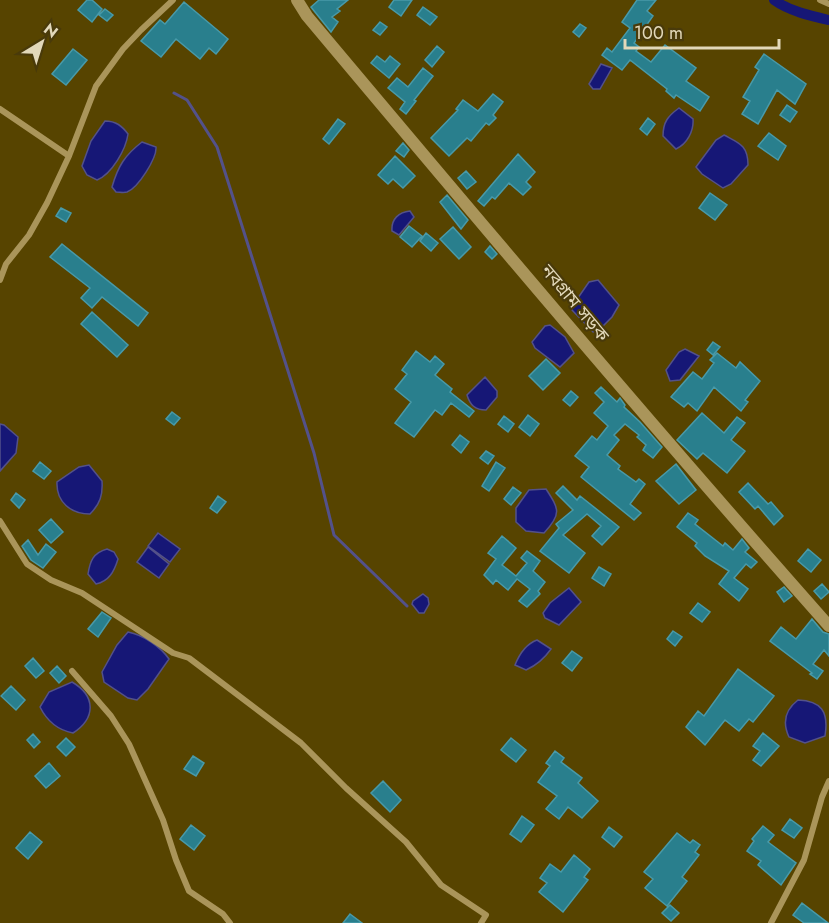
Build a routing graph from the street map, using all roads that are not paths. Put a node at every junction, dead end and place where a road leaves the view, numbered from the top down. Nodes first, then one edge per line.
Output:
1 (173, 0) edge
2 (297, 0) edge
3 (820, 0) edge
4 (829, 4) edge
5 (0, 109) edge
6 (69, 156) junction
7 (0, 280) edge
8 (0, 521) edge
9 (829, 626) edge
10 (72, 671) dead end
11 (829, 782) edge
12 (230, 923) edge
13 (481, 923) edge
14 (771, 923) edge

1 - 6 street
2 - 9 main road, নবগ্রাম সড়ক
3 - 4 street
5 - 6 street
6 - 7 street
8 - 13 street
10 - 12 street
11 - 14 street

